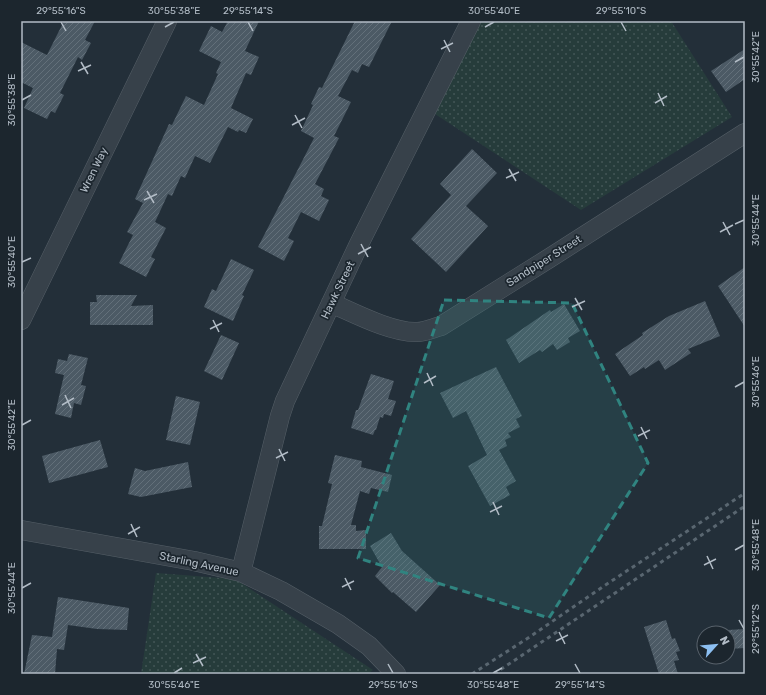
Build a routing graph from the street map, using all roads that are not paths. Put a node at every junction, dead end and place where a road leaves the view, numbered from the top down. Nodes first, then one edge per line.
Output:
1 (167, 21) edge
2 (471, 21) edge
3 (745, 133) edge
4 (331, 303) junction
5 (21, 320) edge
6 (21, 530) edge
7 (241, 572) junction
8 (396, 674) edge

1 - 5 street, Wren Way
2 - 4 street, Hawk Street
3 - 4 street, Sandpiper Street
4 - 7 street, Hawk Street
6 - 7 street, Starling Avenue
7 - 8 street, Starling Avenue

